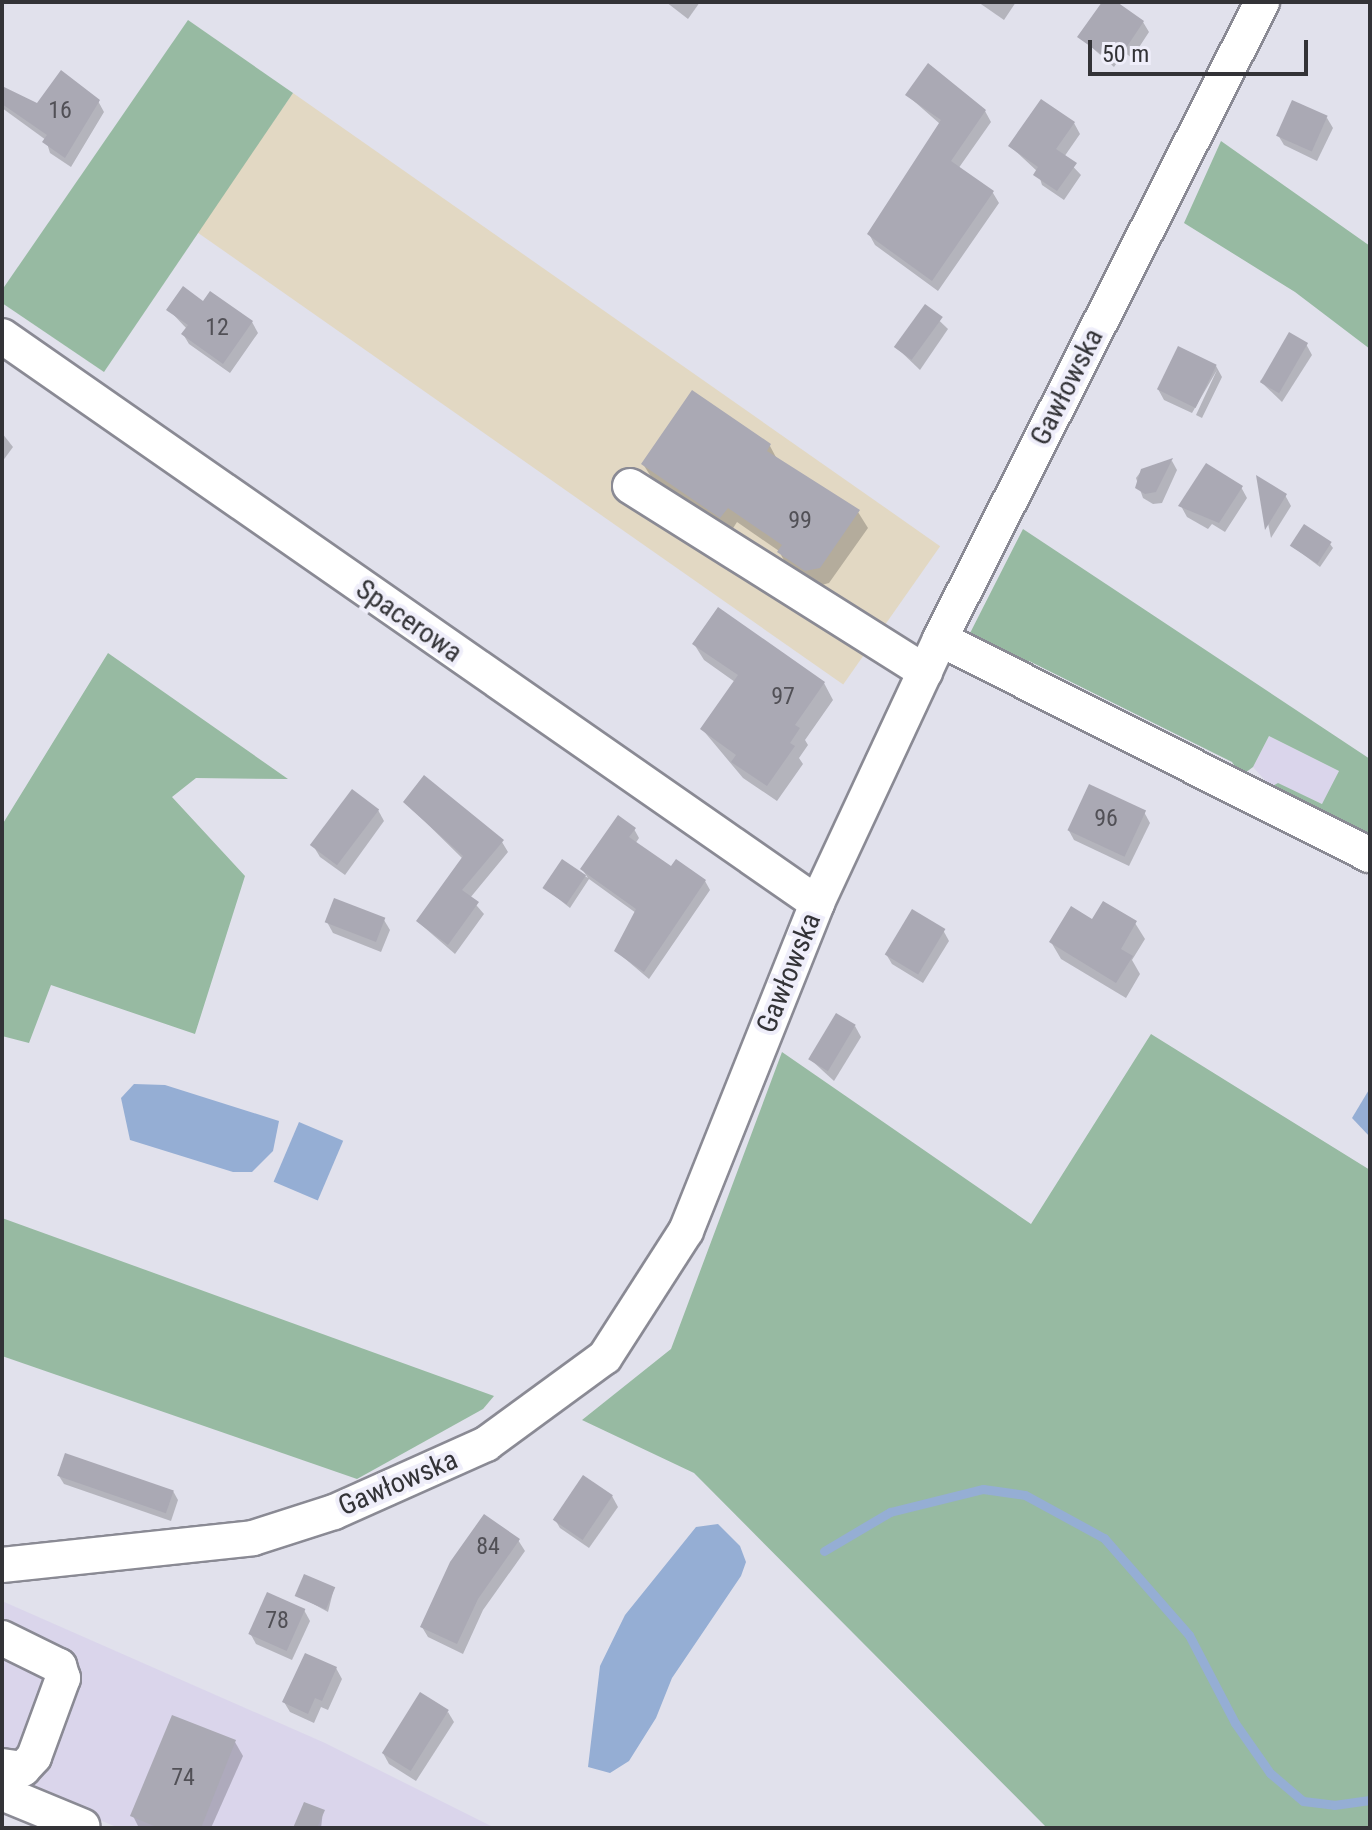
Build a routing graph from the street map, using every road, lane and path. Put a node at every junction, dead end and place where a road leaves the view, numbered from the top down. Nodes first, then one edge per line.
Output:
1 (1262, 2) edge
2 (2, 336) edge
3 (630, 486) dead end
4 (940, 639) junction
5 (925, 672) junction
6 (1370, 855) edge
7 (817, 903) junction
8 (2, 1565) edge
9 (2, 1638) edge
10 (2, 1766) edge
11 (2, 1793) edge
12 (82, 1826) dead end

1 - 4 street, Gawłowska
2 - 7 street, Spacerowa
3 - 5 street
4 - 5 street, Gawłowska
4 - 6 street
5 - 7 street, Gawłowska
7 - 8 street, Gawłowska
9 - 10 street
11 - 12 street

